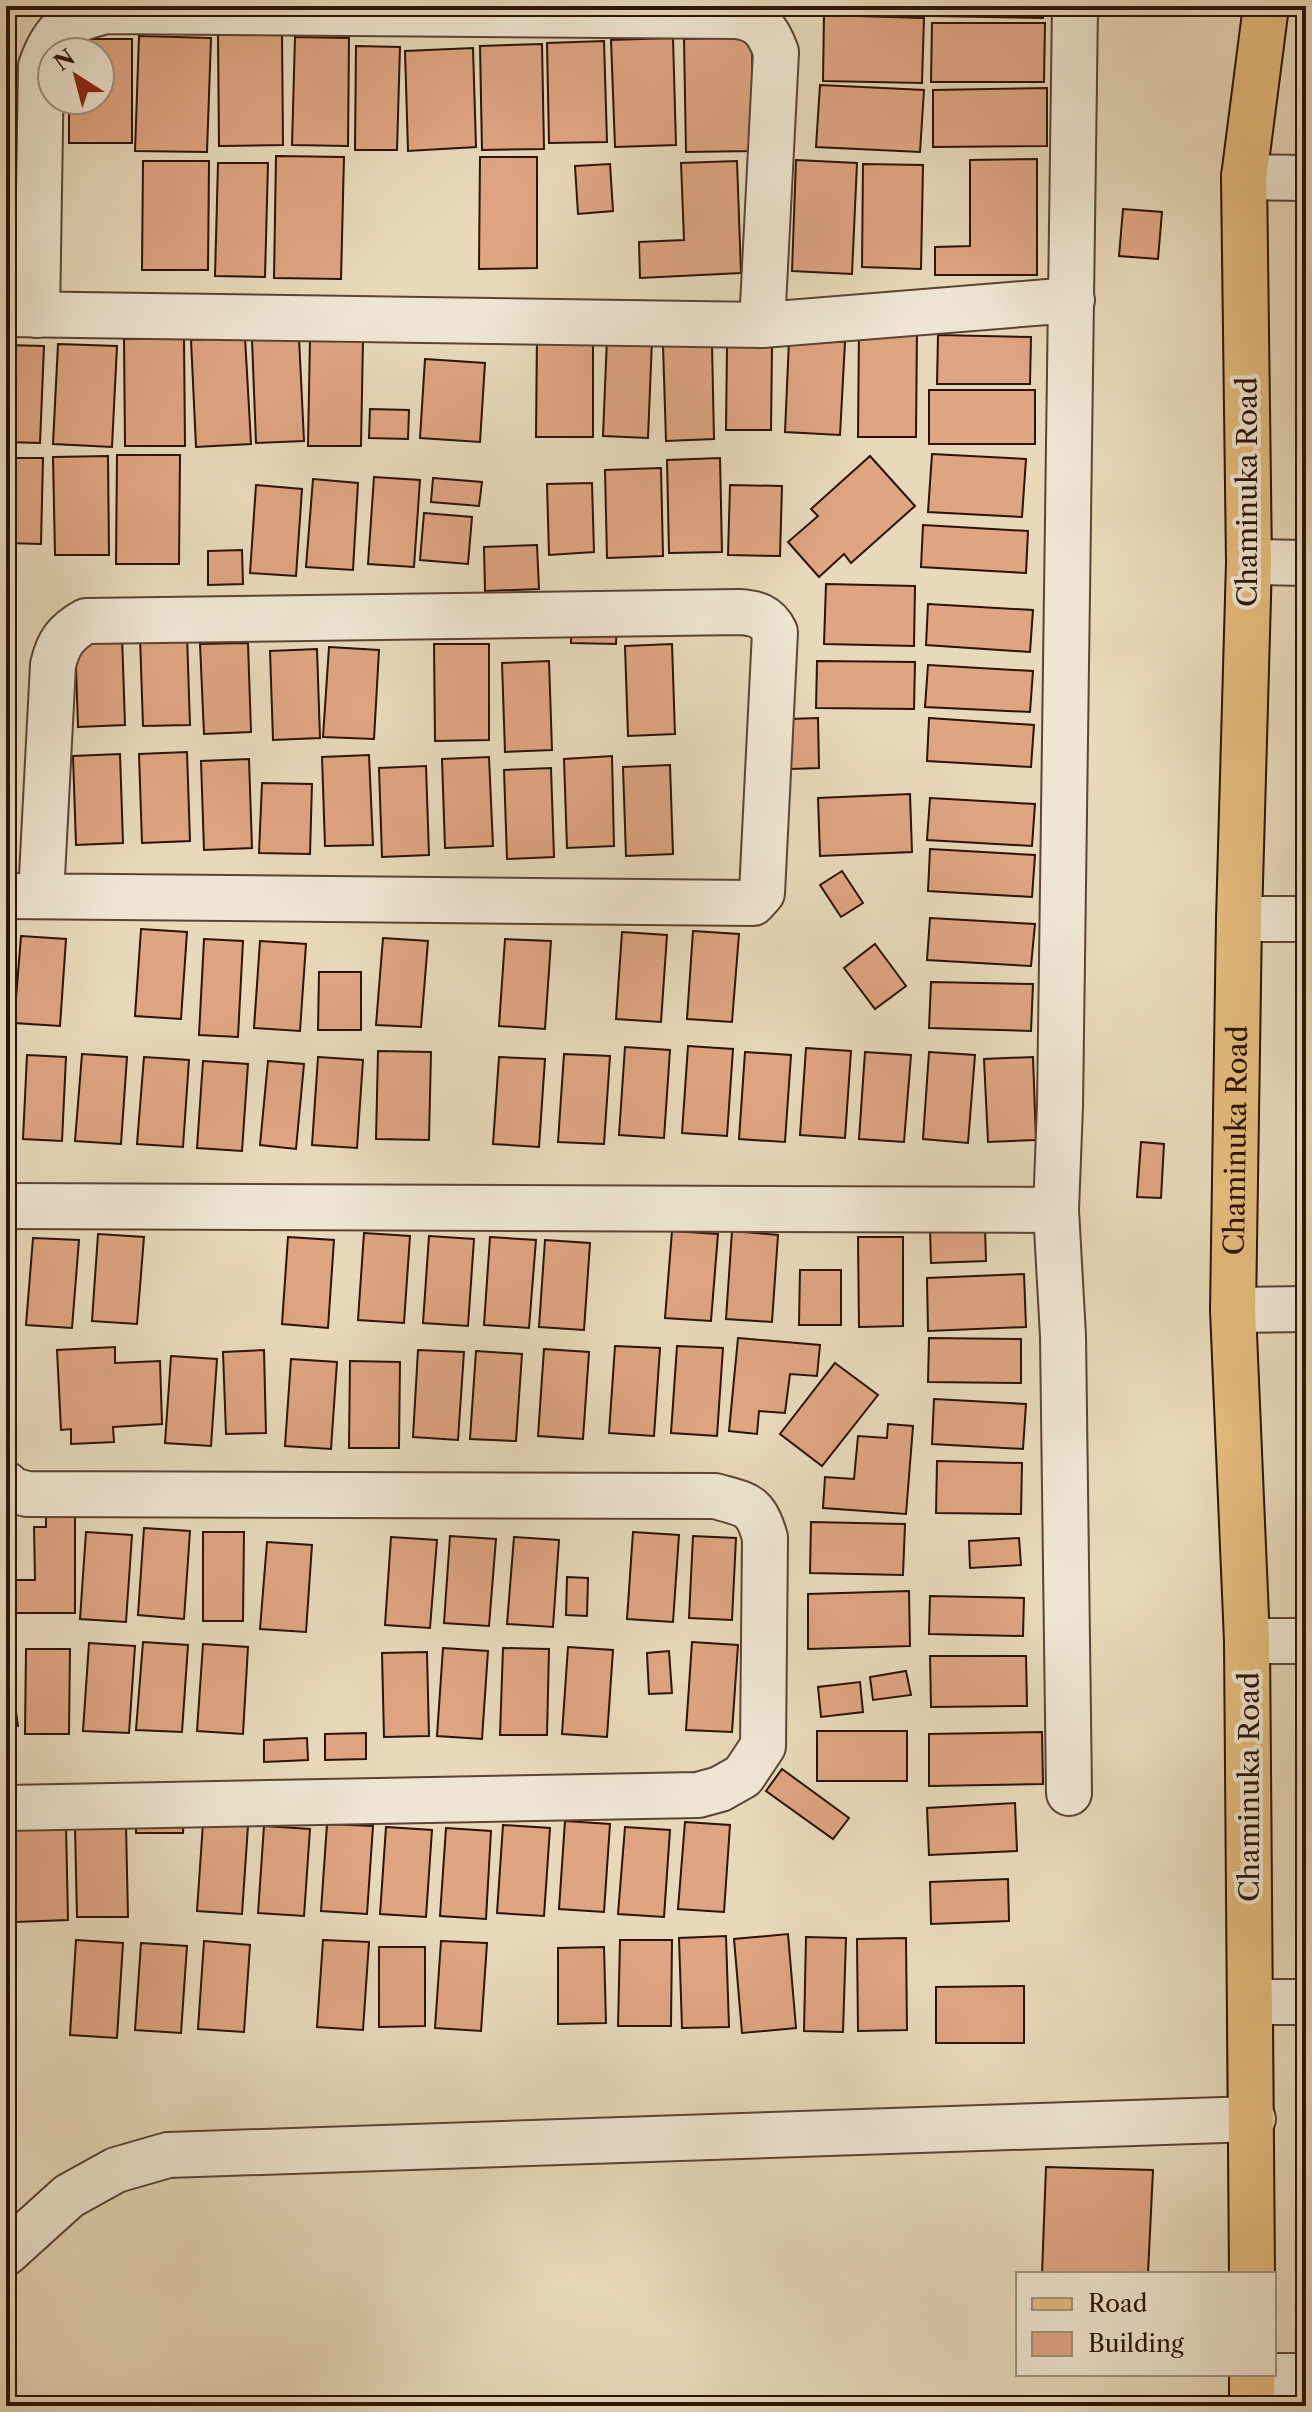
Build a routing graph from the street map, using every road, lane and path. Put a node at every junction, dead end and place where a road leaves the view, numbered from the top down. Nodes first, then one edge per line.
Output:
1 (1075, 6) edge
2 (1266, 6) edge
3 (1244, 177) junction
4 (1306, 178) edge
5 (1072, 300) junction
6 (21, 314) edge
7 (762, 325) junction
8 (1249, 562) junction
9 (1306, 563) edge
10 (24, 896) edge
11 (1239, 919) junction
12 (1306, 919) edge
13 (6, 1206) edge
14 (1056, 1210) junction
15 (1306, 1309) edge
16 (1233, 1310) junction
17 (6, 1484) edge
18 (1247, 1641) junction
19 (1306, 1641) edge
20 (1069, 1793) dead end
21 (6, 1808) edge
22 (1250, 2002) junction
23 (1306, 2002) edge
24 (1253, 2119) junction
25 (6, 2253) edge
26 (1252, 2272) edge
27 (1306, 2376) edge
28 (1252, 2385) edge

1 - 5 street
2 - 3 main road, Chaminuka Road
3 - 4 street
3 - 8 main road, Chaminuka Road
5 - 7 street
5 - 14 street
6 - 7 street
6 - 7 street
8 - 9 street
8 - 11 main road, Chaminuka Road
10 - 10 street
11 - 12 street
11 - 16 main road, Chaminuka Road
13 - 14 street
14 - 20 street
15 - 16 street
16 - 18 main road, Chaminuka Road
17 - 21 street
18 - 19 street
18 - 22 main road, Chaminuka Road
22 - 23 street
22 - 24 main road, Chaminuka Road
24 - 25 street
24 - 26 main road, Chaminuka Road
27 - 28 street

